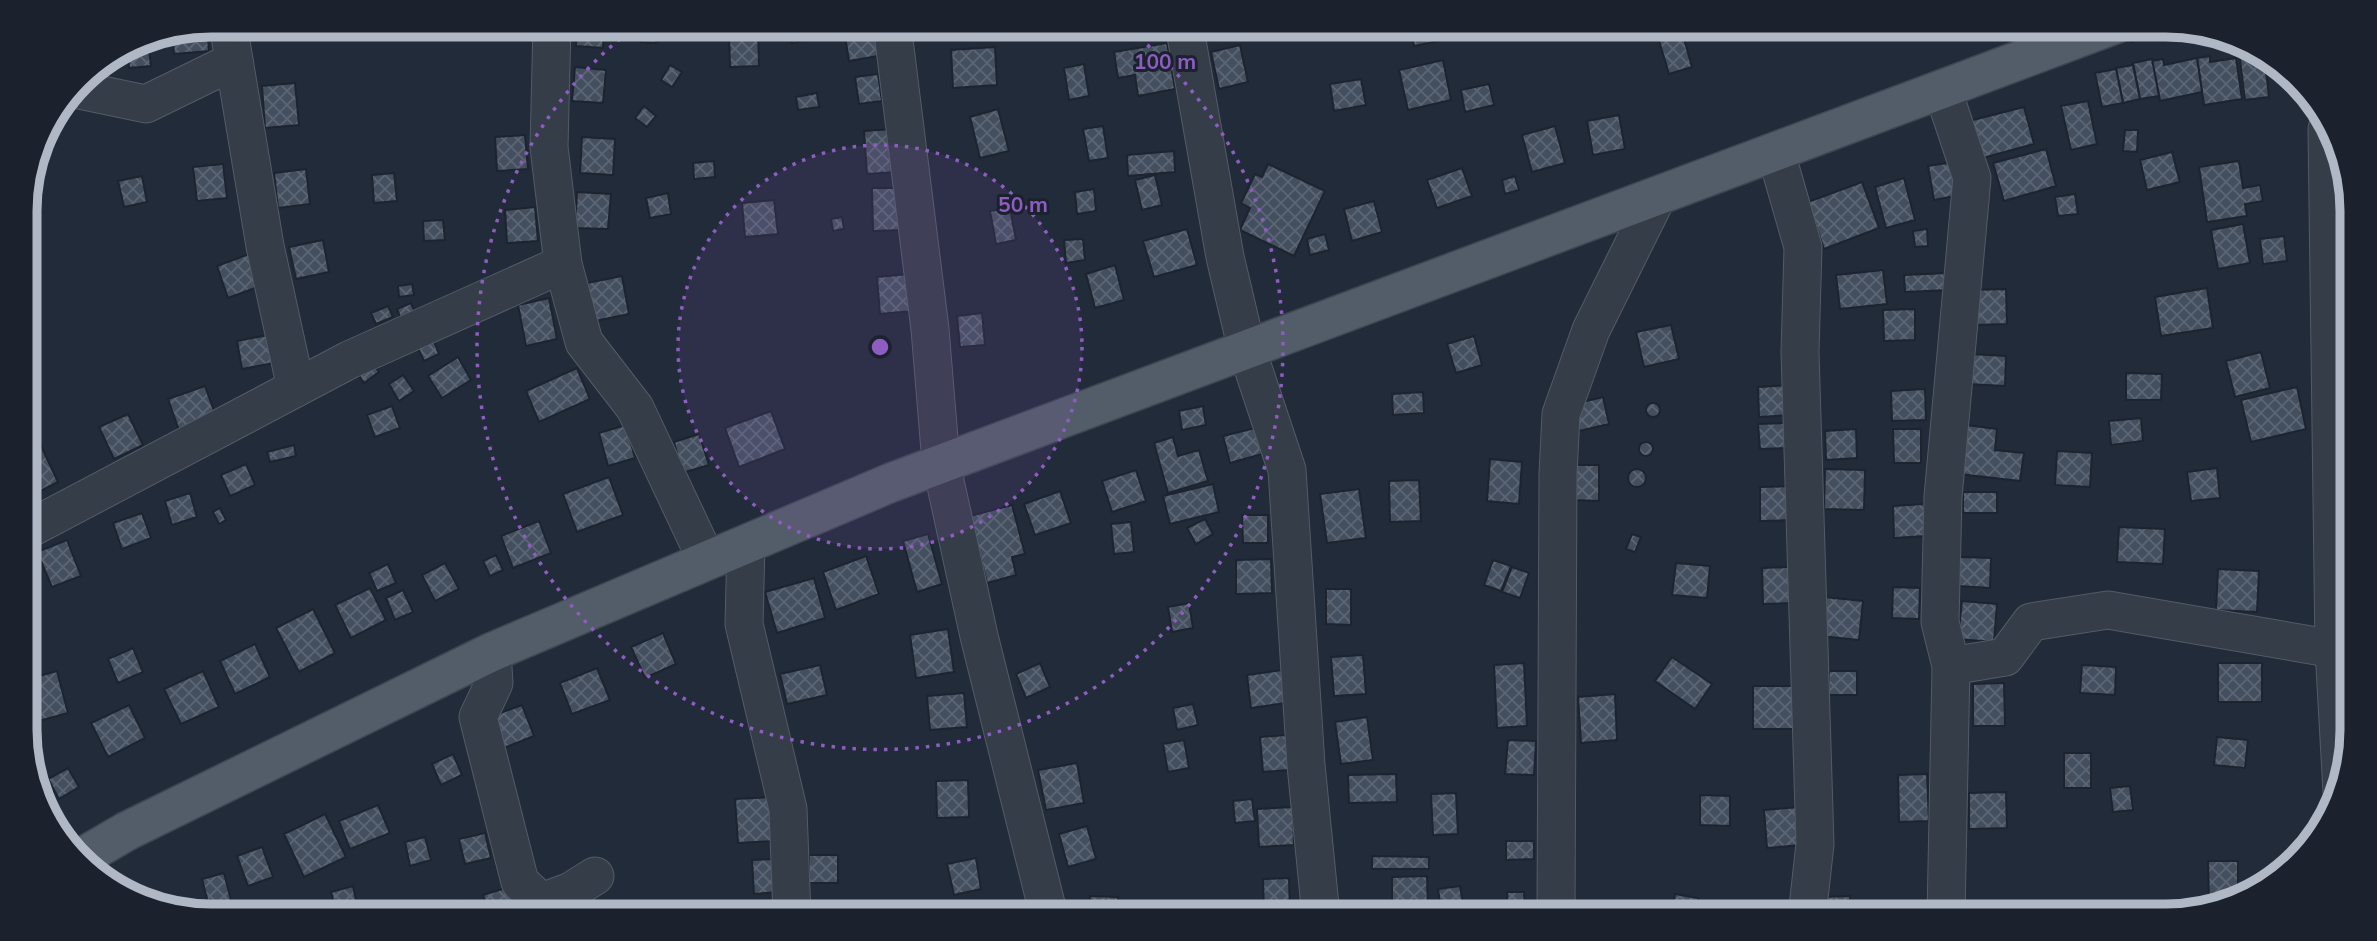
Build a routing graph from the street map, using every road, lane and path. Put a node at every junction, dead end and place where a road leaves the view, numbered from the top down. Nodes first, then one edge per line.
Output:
1 (230, 37) edge
2 (552, 37) edge
3 (894, 37) edge
4 (1186, 37) edge
5 (2082, 37) edge
6 (234, 61) junction
7 (85, 91) edge
8 (1943, 91) junction
9 (1776, 153) junction
10 (2339, 188) edge
11 (1657, 197) junction
12 (563, 264) junction
13 (1247, 350) junction
14 (296, 388) junction
15 (941, 463) junction
16 (37, 525) edge
17 (746, 544) junction
18 (707, 561) junction
19 (2334, 649) junction
20 (492, 652) junction
21 (1951, 666) junction
22 (2339, 745) edge
23 (88, 853) edge
24 (595, 876) dead end
25 (542, 904) edge
26 (553, 904) edge
27 (792, 904) edge
28 (1046, 904) edge
29 (1320, 904) edge
30 (1556, 904) edge
31 (1808, 904) edge
32 (1946, 904) edge

1 - 6 street
2 - 12 street
3 - 15 street
4 - 13 street
5 - 8 main road
6 - 7 street
6 - 14 street
8 - 9 main road
8 - 21 street
9 - 11 main road
9 - 31 street
10 - 19 street
11 - 13 main road
11 - 30 street
12 - 14 street
12 - 18 street
13 - 15 main road
13 - 29 street
14 - 16 street
15 - 17 main road
15 - 28 street
17 - 18 main road
17 - 27 street
18 - 20 main road
19 - 21 street
19 - 22 street
20 - 23 main road
20 - 25 street
21 - 32 street
24 - 26 street

